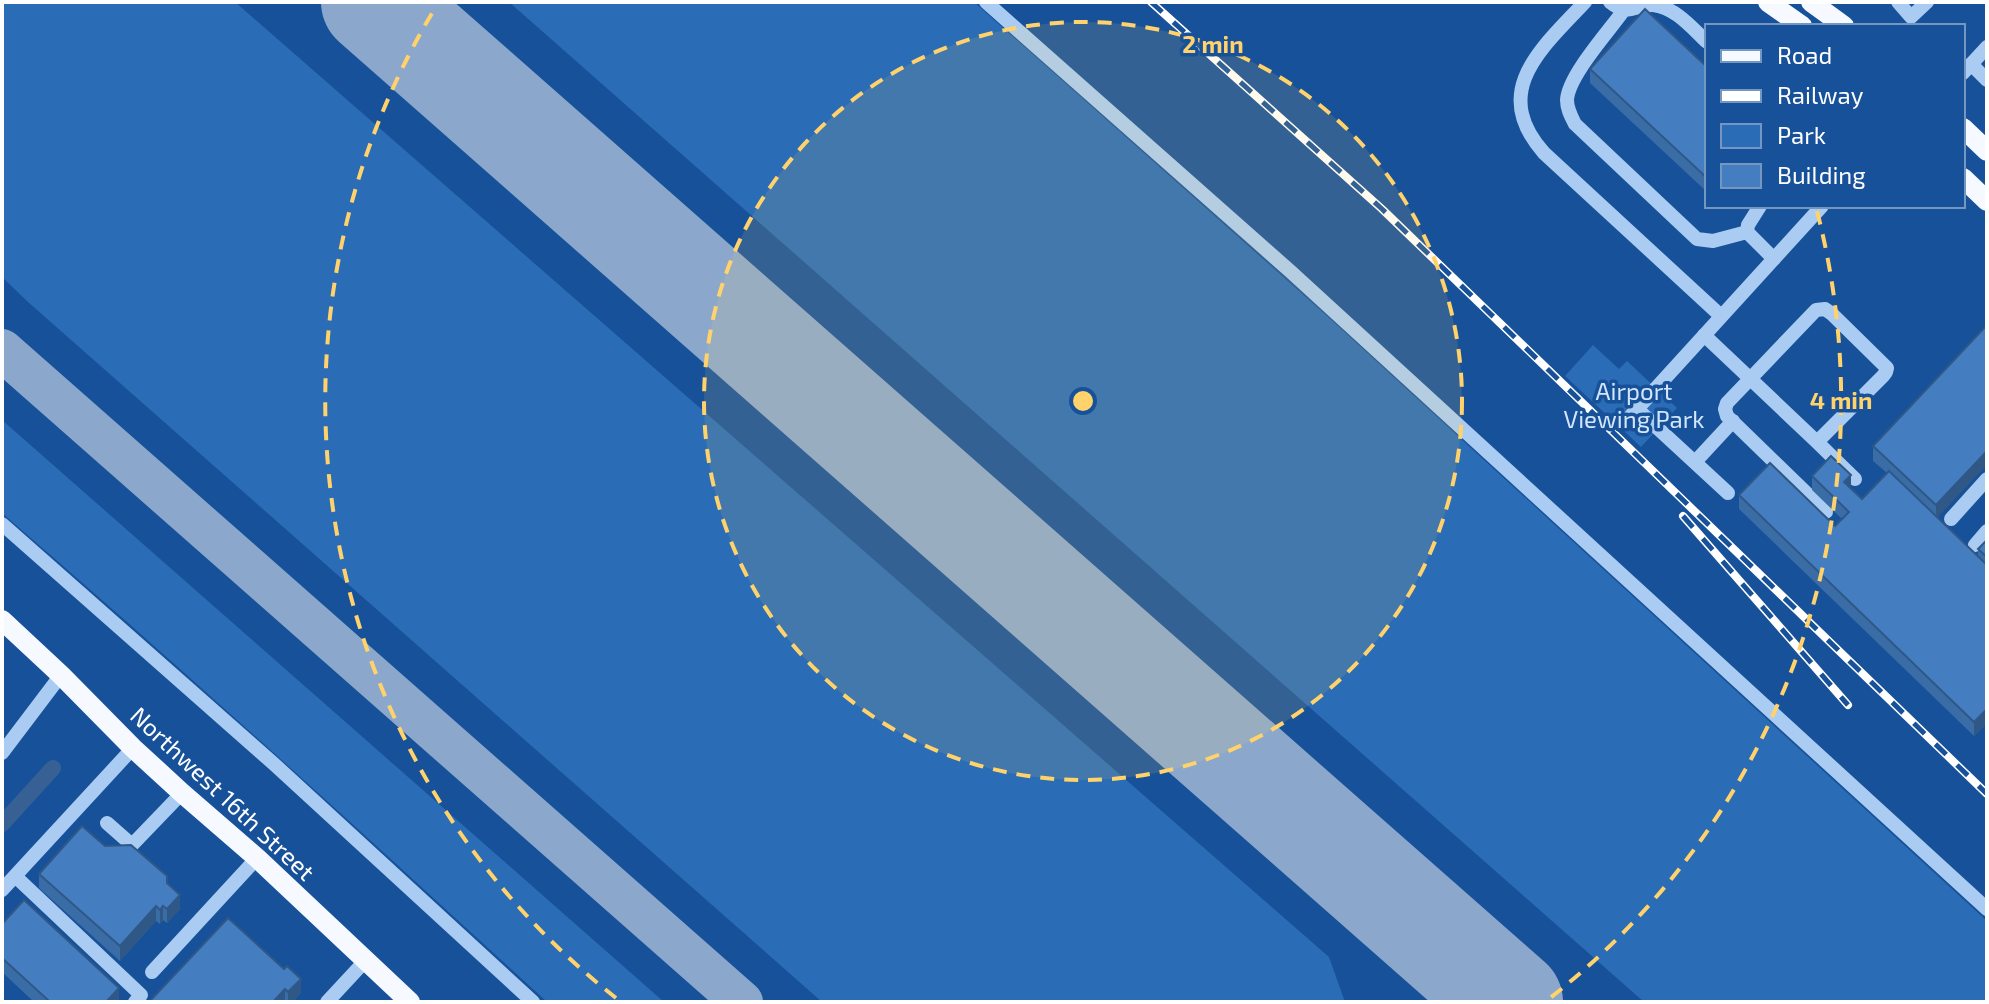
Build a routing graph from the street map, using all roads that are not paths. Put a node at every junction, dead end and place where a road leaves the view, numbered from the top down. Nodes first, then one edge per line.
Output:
1 (986, 2) edge
2 (1585, 2) edge
3 (1610, 2) edge
4 (1768, 2) edge
5 (1811, 2) edge
6 (1898, 2) edge
7 (1927, 2) edge
8 (1624, 10) junction
9 (1799, 24) edge
10 (1841, 24) edge
11 (1705, 40) edge
12 (1987, 47) edge
13 (1967, 69) edge
14 (1987, 80) edge
15 (1965, 130) edge
16 (1987, 151) edge
17 (1965, 180) edge
18 (1987, 201) edge
19 (1759, 208) edge
20 (1820, 208) edge
21 (1747, 232) junction
22 (1774, 259) junction
23 (1721, 316) junction
24 (1704, 335) junction
25 (1750, 379) junction
26 (1733, 421) junction
27 (1817, 442) junction
28 (1695, 462) junction
29 (1855, 479) dead end
30 (1987, 479) edge
31 (1728, 493) dead end
32 (1826, 512) edge
33 (1951, 519) dead end
34 (2, 524) edge
35 (1987, 531) edge
36 (1975, 545) dead end
37 (2, 620) edge
38 (61, 675) junction
39 (133, 748) junction
40 (2, 753) edge
41 (182, 793) junction
42 (107, 823) dead end
43 (257, 858) junction
44 (8, 883) edge
45 (1987, 909) edge
46 (366, 960) junction
47 (152, 972) dead end
48 (404, 1000) edge
49 (135, 1002) edge
50 (327, 1002) edge
51 (533, 1002) edge

1 - 45 street
2 - 23 street
3 - 8 street
4 - 9 main road
5 - 10 main road
6 - 7 street
8 - 11 street
8 - 21 street
12 - 13 street
13 - 14 street
15 - 16 main road
17 - 18 main road
19 - 21 street
20 - 22 street
21 - 22 street
22 - 23 street
23 - 24 street
24 - 25 street
24 - 28 street
25 - 26 street
25 - 27 street
25 - 27 street
26 - 28 street
26 - 32 street
27 - 29 street
28 - 31 street
30 - 33 street
34 - 51 street
35 - 36 street
37 - 38 main road, Northwest 16th Street
38 - 39 main road, Northwest 16th Street
38 - 40 street
39 - 41 main road, Northwest 16th Street
39 - 44 street
41 - 42 street
41 - 43 main road, Northwest 16th Street
43 - 46 main road, Northwest 16th Street
43 - 47 street
44 - 49 street
46 - 48 main road, Northwest 16th Street
46 - 50 street

